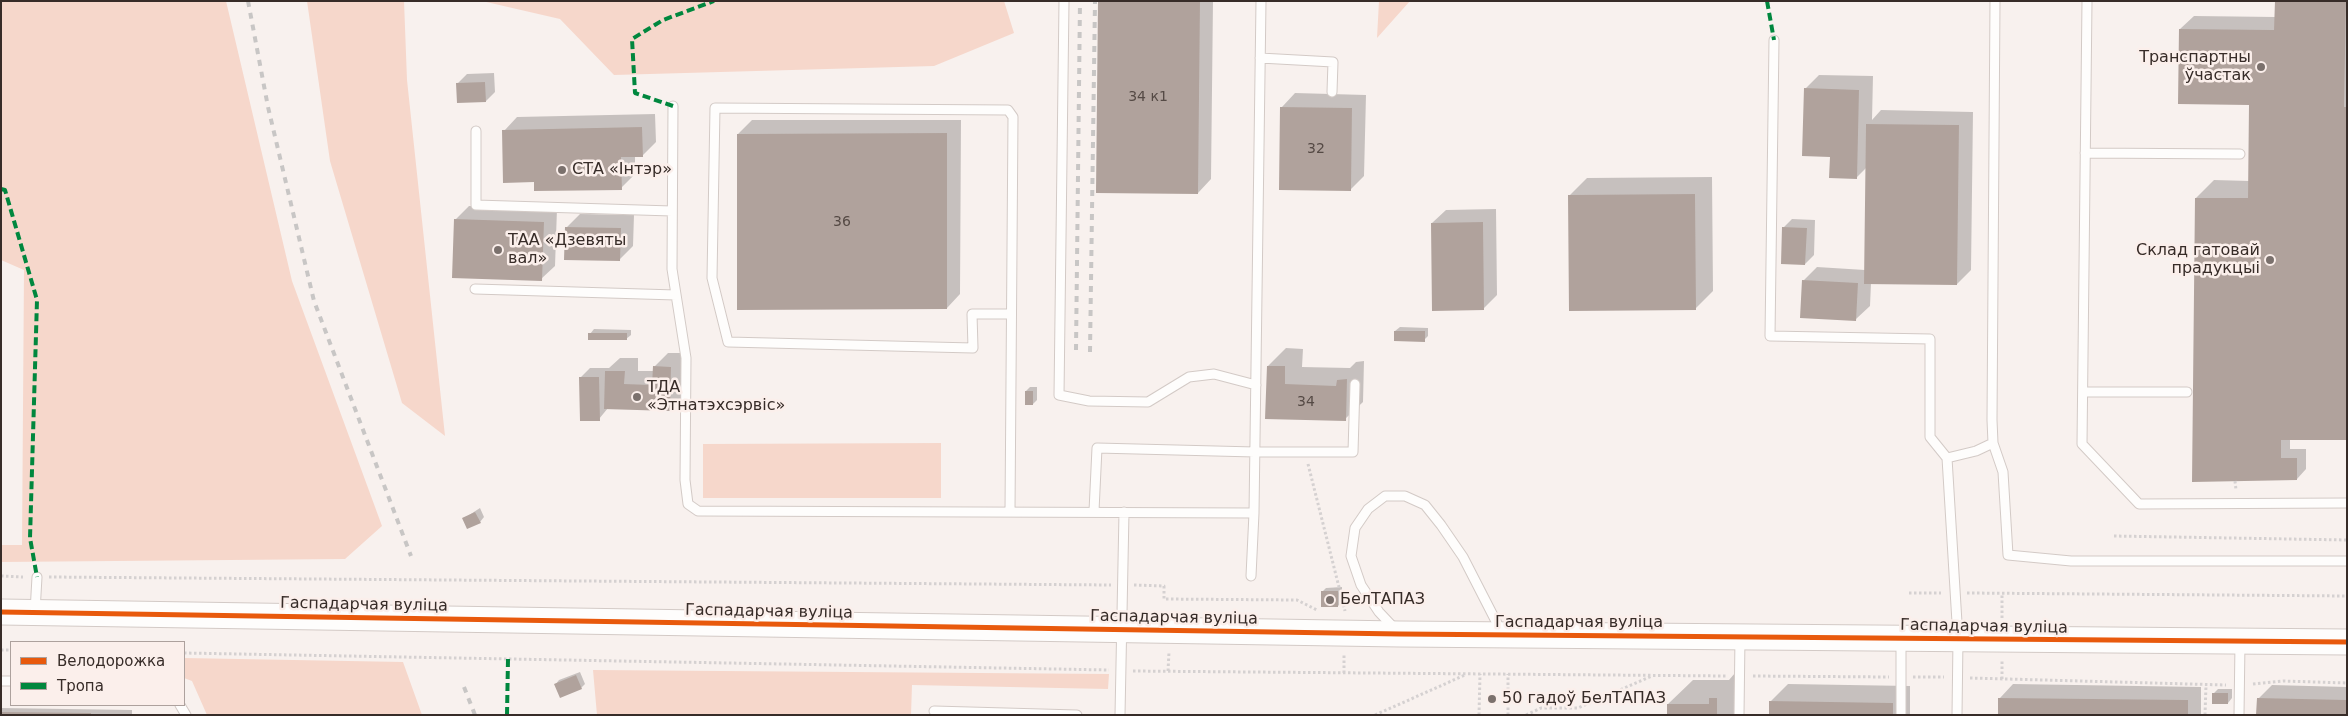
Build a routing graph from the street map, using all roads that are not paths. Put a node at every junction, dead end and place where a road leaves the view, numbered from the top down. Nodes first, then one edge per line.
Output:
1 (1064, 1) edge
2 (1260, 1) edge
3 (1995, 1) edge
4 (2087, 1) edge
5 (1774, 40) dead end
6 (1260, 58) junction
7 (1332, 92) dead end
8 (673, 106) dead end
9 (476, 131) dead end
10 (2085, 153) junction
11 (2240, 154) dead end
12 (672, 211) junction
13 (475, 289) dead end
14 (676, 295) junction
15 (1011, 314) junction
16 (1355, 384) dead end
17 (1256, 385) junction
18 (2083, 392) junction
19 (2187, 392) dead end
20 (1993, 443) junction
21 (1255, 452) junction
22 (1947, 458) junction
23 (2347, 504) edge
24 (1010, 511) junction
25 (1094, 511) junction
26 (1124, 512) junction
27 (1254, 513) junction
28 (2347, 561) edge
29 (1251, 576) dead end
30 (38, 577) road end
31 (1, 612) edge
32 (35, 612) junction
33 (1122, 630) junction
34 (1400, 634) junction
35 (1504, 635) junction
36 (1740, 637) junction
37 (1902, 638) junction
38 (1958, 639) junction
39 (2240, 641) junction
40 (2347, 642) edge
41 (934, 711) dead end
42 (1077, 715) edge
43 (1120, 715) edge
44 (1739, 715) edge
45 (1901, 715) edge
46 (1957, 715) edge
47 (2239, 715) edge

1 - 17 lane
2 - 6 lane
3 - 20 lane
4 - 10 lane
5 - 22 lane
6 - 7 lane
6 - 17 lane
8 - 12 lane
9 - 12 lane
10 - 11 lane
10 - 18 lane
12 - 14 lane
13 - 14 lane
14 - 24 lane
15 - 15 lane
15 - 24 lane
16 - 21 lane
17 - 21 lane
18 - 19 lane
18 - 23 lane
20 - 22 lane
20 - 28 lane
21 - 25 lane
21 - 27 lane
22 - 38 lane
24 - 25 lane
25 - 26 lane
26 - 27 lane
26 - 33 lane
27 - 29 lane
30 - 32 lane
31 - 32 street, Гаспадарчая вуліца
32 - 33 street, Гаспадарчая вуліца
33 - 34 street, Гаспадарчая вуліца
33 - 43 lane
34 - 35 street, Гаспадарчая вуліца
34 - 35 lane
35 - 36 street, Гаспадарчая вуліца
36 - 37 street, Гаспадарчая вуліца
36 - 44 lane
37 - 38 street, Гаспадарчая вуліца
37 - 45 lane
38 - 39 street, Гаспадарчая вуліца
38 - 46 lane
39 - 40 street, Гаспадарчая вуліца
39 - 47 lane
41 - 42 lane

